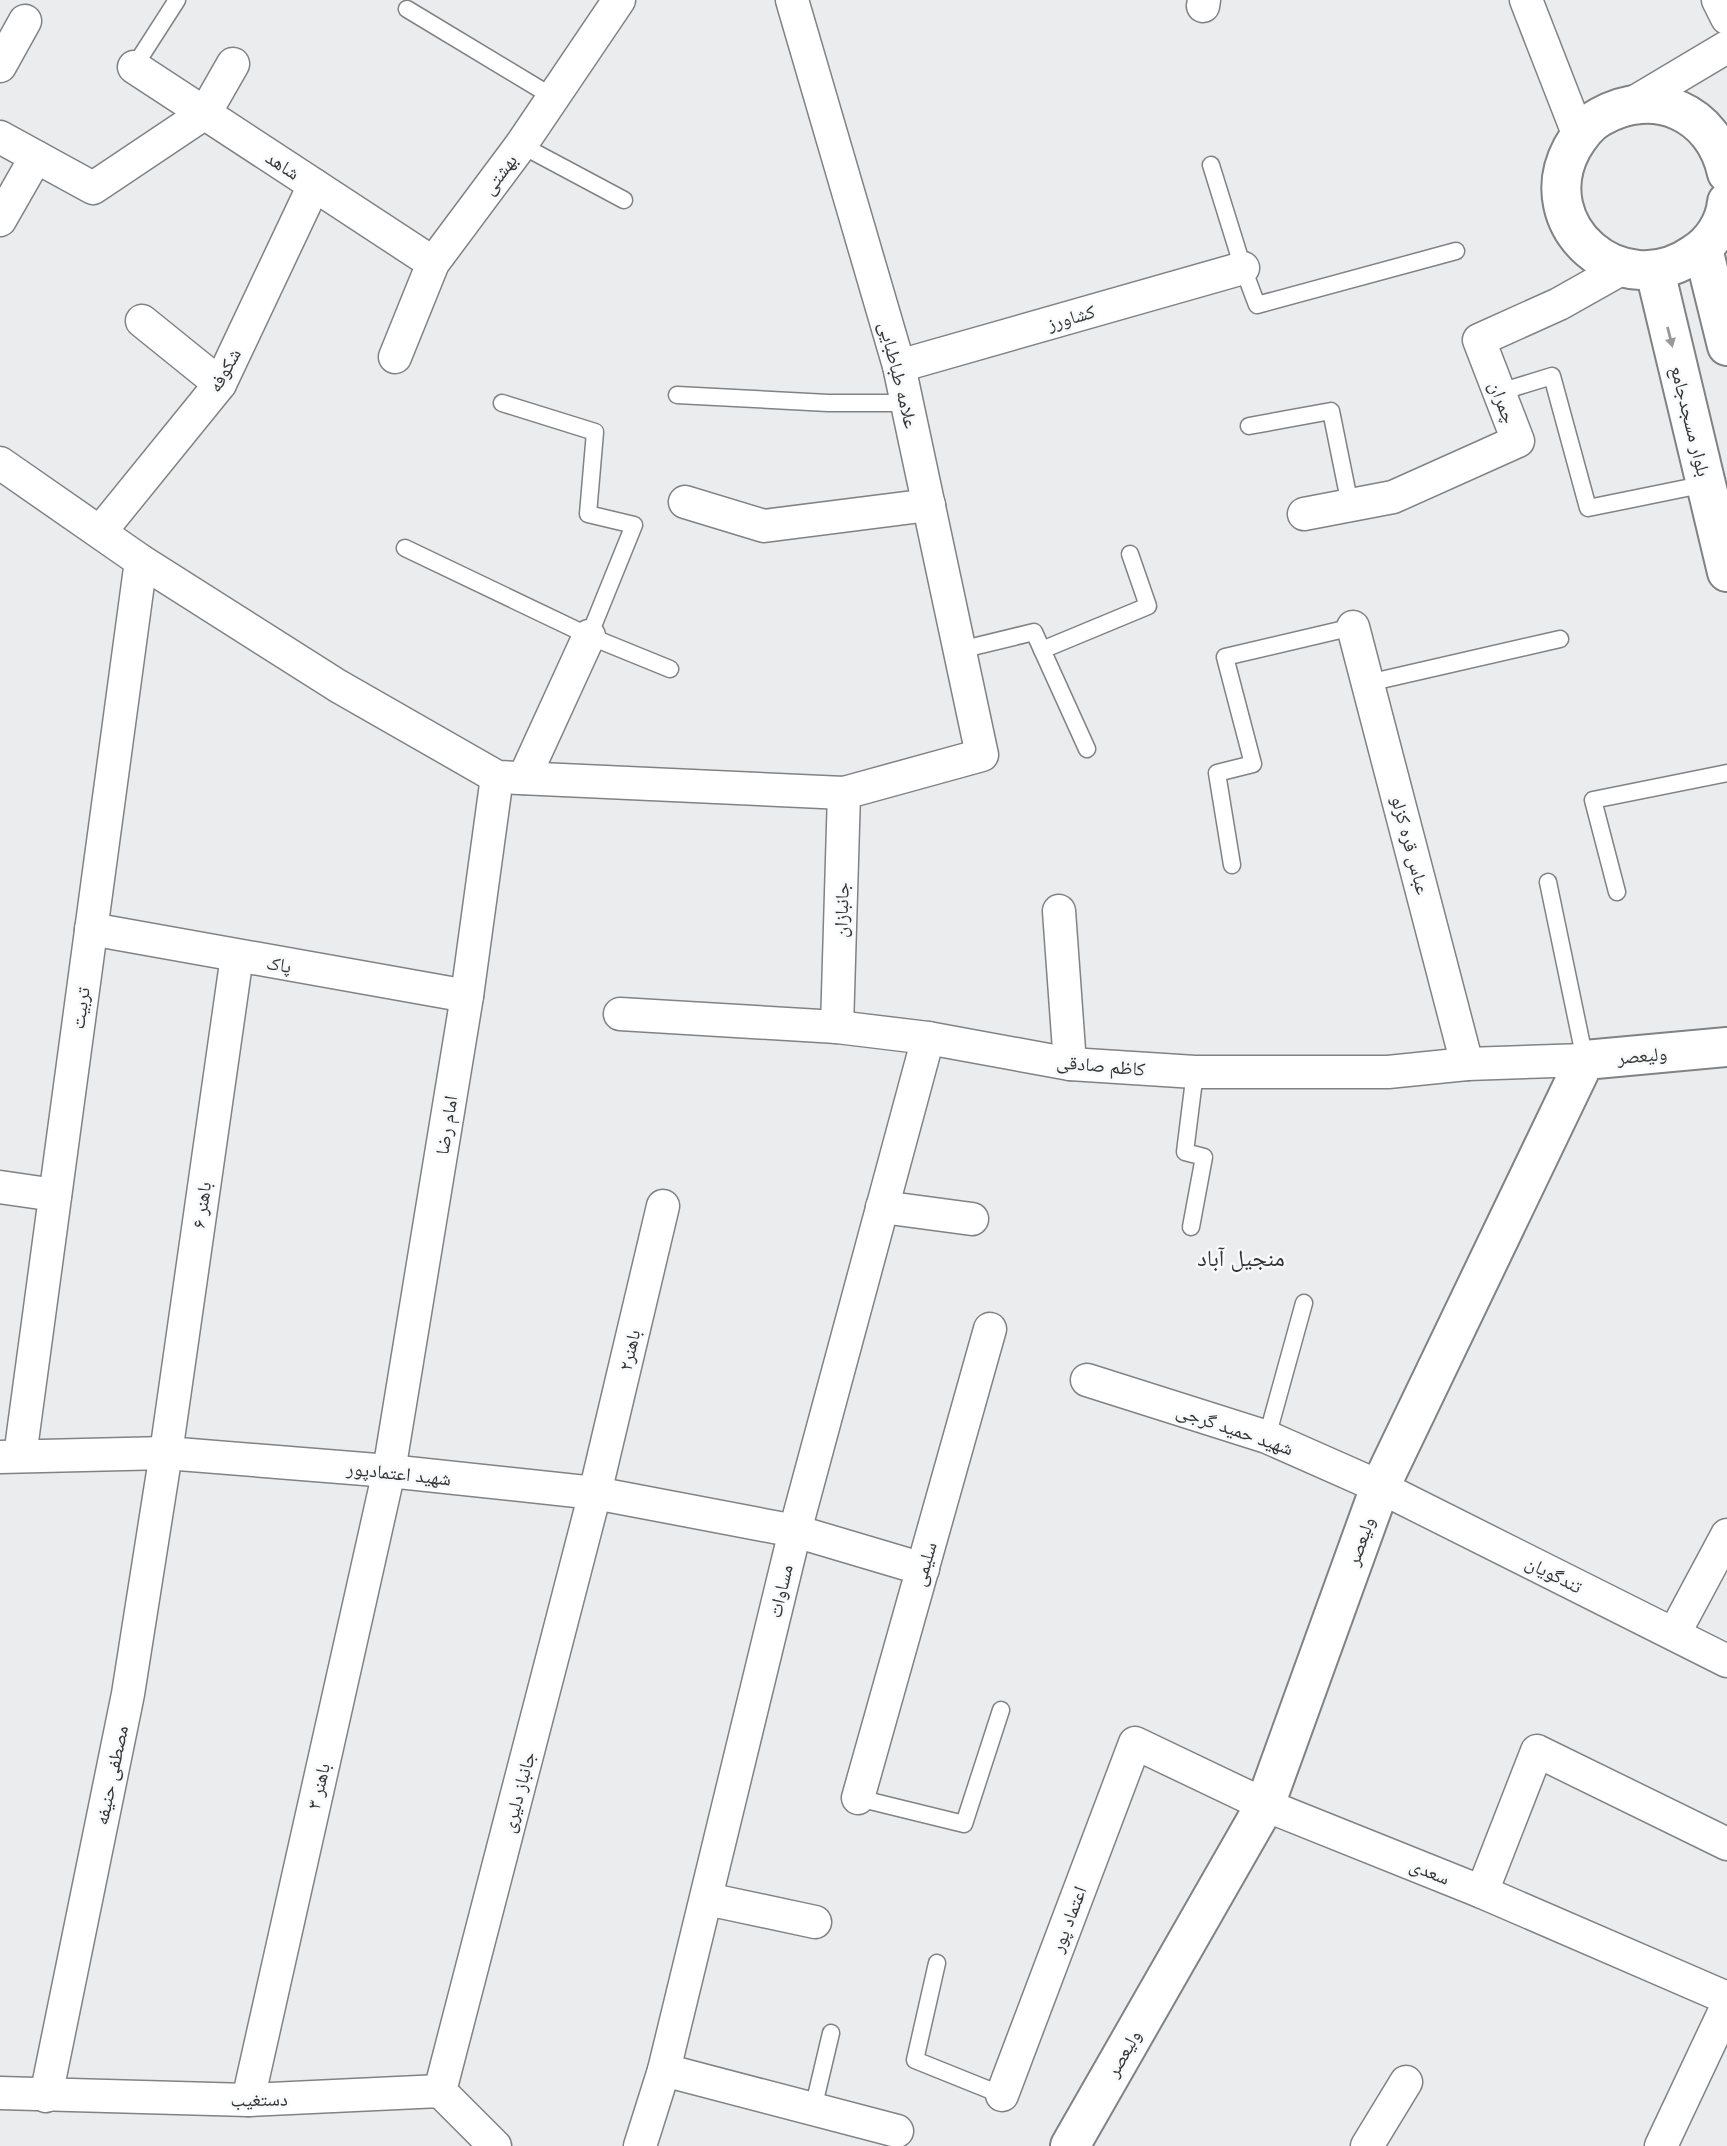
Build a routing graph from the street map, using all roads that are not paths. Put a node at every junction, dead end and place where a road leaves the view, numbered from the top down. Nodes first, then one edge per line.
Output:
1 (177, 0) edge
2 (619, 0) edge
3 (792, 0) edge
4 (1526, 0) edge
5 (1718, 0) edge
6 (407, 9) dead end
7 (1727, 18) edge
8 (25, 22) dead end
9 (1727, 47) edge
10 (233, 64) dead end
11 (0, 66) edge
12 (134, 67) joint
13 (553, 97) junction
14 (1633, 103) junction
15 (205, 113) junction
16 (1579, 136) junction
17 (0, 137) edge
18 (521, 145) junction
19 (36, 157) junction
20 (1210, 165) dead end
21 (1727, 173) edge
22 (314, 185) junction
23 (624, 200) dead end
24 (0, 220) edge
25 (1718, 233) edge
26 (1456, 251) dead end
27 (433, 263) junction
28 (1243, 268) junction
29 (1639, 270) junction
30 (142, 321) dead end
31 (1727, 346) edge
32 (395, 356) dead end
33 (899, 366) junction
34 (220, 384) junction
35 (1500, 392) junction
36 (677, 395) dead end
37 (502, 403) dead end
38 (907, 403) junction
39 (1249, 426) dead end
40 (0, 463) edge
41 (1706, 484) junction
42 (685, 502) dead end
43 (929, 505) junction
44 (1350, 505) junction
45 (1304, 514) dead end
46 (100, 532) junction
47 (405, 548) dead end
48 (1130, 554) dead end
49 (141, 561) junction
50 (1727, 572) edge
51 (1353, 627) joint
52 (589, 636) junction
53 (1560, 639) dead end
54 (960, 650) junction
55 (1042, 650) junction
56 (670, 670) dead end
57 (1368, 683) junction
58 (1087, 749) dead end
59 (1727, 773) edge
60 (510, 777) junction
61 (844, 793) junction
62 (1232, 865) dead end
63 (1549, 882) dead end
64 (1617, 892) dead end
65 (1059, 911) dead end
66 (91, 929) junction
67 (237, 956) junction
68 (467, 996) junction
69 (620, 1014) dead end
70 (838, 1027) junction
71 (928, 1038) junction
72 (1727, 1048) edge
73 (1585, 1060) junction
74 (1070, 1064) junction
75 (1467, 1064) junction
76 (1195, 1072) junction
77 (0, 1187) edge
78 (55, 1195) junction
79 (663, 1206) dead end
80 (882, 1207) junction
81 (972, 1219) dead end
82 (1191, 1227) dead end
83 (1304, 1303) dead end
84 (990, 1329) dead end
85 (1087, 1380) dead end
86 (1267, 1437) junction
87 (166, 1453) junction
88 (10, 1456) edge
89 (389, 1471) junction
90 (1380, 1487) junction
91 (595, 1493) junction
92 (795, 1531) junction
93 (1727, 1535) edge
94 (923, 1569) junction
95 (1674, 1634) junction
96 (1727, 1661) edge
97 (1001, 1710) dead end
98 (1135, 1743) joint
99 (858, 1798) joint
100 (1265, 1805) junction
101 (1727, 1844) edge
102 (1482, 1892) junction
103 (706, 1899) junction
104 (816, 1922) dead end
105 (937, 1963) dead end
106 (1727, 1998) edge
107 (1727, 2006) edge
108 (831, 2033) dead end
109 (664, 2070) junction
110 (1406, 2082) dead end
111 (440, 2091) junction
112 (0, 2093) edge
113 (1002, 2095) joint
114 (46, 2096) junction
115 (247, 2101) junction
116 (813, 2109) junction
117 (897, 2131) dead end
118 (495, 2146) edge
119 (640, 2146) edge
120 (1070, 2146) edge
121 (1367, 2146) edge
122 (1661, 2146) edge

1 - 12 lane
2 - 13 street, بهشتی
3 - 33 street, علامه طباطبایی
4 - 16 street
5 - 7 street
6 - 13 lane
8 - 11 street
9 - 14 street
10 - 15 street
12 - 15 street, شاهد
13 - 18 street, بهشتی
14 - 16 street
14 - 21 street
15 - 19 street
15 - 22 street, شاهد
16 - 29 street
17 - 19 street
18 - 23 lane
18 - 27 street, بهشتی
19 - 24 street
20 - 28 lane
22 - 27 street, شاهد
22 - 34 street, شکوفه
25 - 29 street
25 - 31 street
26 - 28 lane
27 - 32 street, بهشتی
28 - 33 street, کشاورز
29 - 35 street, چمران
29 -> 41 street, بلوار مسجدجامع
30 - 34 street
33 - 38 street, علامه طباطبایی
34 - 46 street, شکوفه
35 - 41 lane
35 - 44 street, چمران
36 - 38 lane
37 - 52 lane
38 - 43 street, علامه طباطبایی
39 - 44 lane
40 - 46 street
41 - 50 street, بلوار مسجدجامع
42 - 43 street
43 - 54 street, علامه طباطبایی
44 - 45 street, چمران
46 - 49 street
47 - 52 lane
48 - 55 lane
49 - 60 street
49 - 66 street, تربیت
51 - 57 street, عباس قره کزلو
51 - 62 lane
52 - 56 lane
52 - 60 street, امام رضا
53 - 57 lane
54 - 55 lane
54 - 61 street, علامه طباطبایی
55 - 58 lane
57 - 75 street, عباس قره کزلو
59 - 64 lane
60 - 61 street
60 - 68 street, امام رضا
61 - 70 street, جانبازان
63 - 73 lane
65 - 74 street
66 - 67 street, پاک
66 - 78 street, تربیت
67 - 68 street, پاک
67 - 87 street, باهنر ۶
68 - 89 street, امام رضا
69 - 70 street, کاظم صادقی
70 - 71 street, کاظم صادقی
71 - 74 street, کاظم صادقی
71 - 80 street, مساوات
72 - 73 street, ولیعصر
73 - 75 street, کاظم صادقی
73 - 90 street, ولیعصر
74 - 76 street, کاظم صادقی
75 - 76 street, کاظم صادقی
76 - 82 lane
77 - 78 street
78 - 88 street, تربیت
79 - 91 street, باهنر۲
80 - 81 street
80 - 92 street, مساوات
83 - 86 lane
84 - 94 street, سلیمی
85 - 86 street, شهید حمید گرجی
86 - 90 street, شهید حمید گرجی
87 - 88 street, شهید اعتمادپور
87 - 89 street, شهید اعتمادپور
87 - 114 street, مصطفی حنیفه
89 - 91 street, شهید اعتمادپور
89 - 115 street, باهنر ۳
90 - 95 street, تندگویان
90 - 100 street, ولیعصر
91 - 92 street, شهید اعتمادپور
91 - 111 street, جانباز دلیری
92 - 94 street, شهید اعتمادپور
92 - 103 street, مساوات
93 - 95 street
94 - 99 street, سلیمی
95 - 96 street, تندگویان
97 - 99 lane
98 - 100 street, سعدی
98 - 113 street, اعتماد پور
100 - 102 street, سعدی
100 - 120 street, ولیعصر
101 - 102 street
102 - 106 street, سعدی
103 - 104 street
103 - 109 street, مساوات
105 - 113 lane
107 - 122 street
108 - 116 lane
109 - 116 street
109 - 119 street, مساوات
110 - 121 street
111 - 115 street, دستغیب
111 - 118 street
112 - 114 street, دستغیب
114 - 115 street, دستغیب
116 - 117 street

